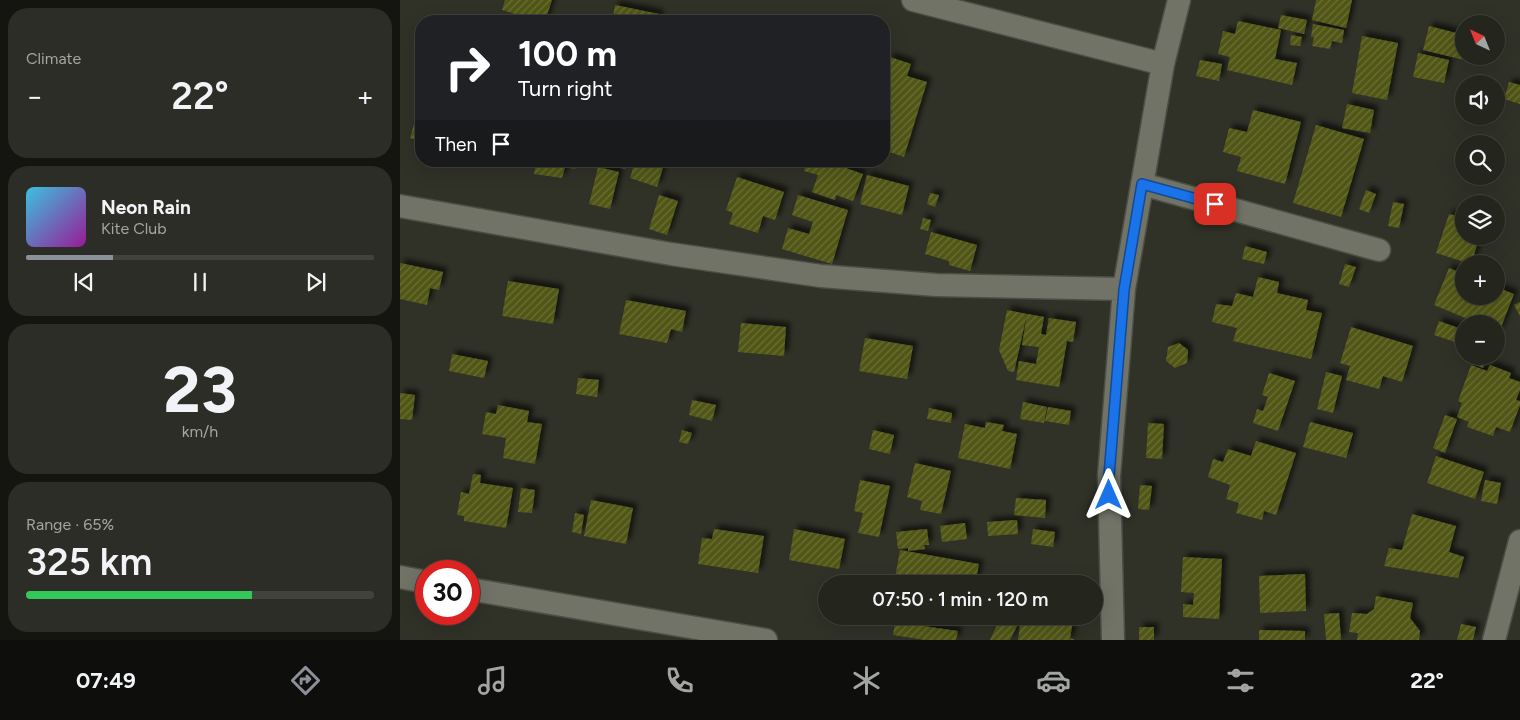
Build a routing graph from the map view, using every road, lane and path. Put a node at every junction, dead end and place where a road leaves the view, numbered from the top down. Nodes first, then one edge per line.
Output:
1 (913, 0) edge
2 (1179, 0) edge
3 (1163, 64) junction
4 (1142, 184) junction
5 (400, 206) edge
6 (1379, 250) dead end
7 (1124, 290) junction
8 (1520, 541) edge
9 (400, 577) edge
10 (415, 580) edge
11 (480, 591) edge
12 (766, 640) edge
13 (1113, 640) edge
14 (1494, 640) edge

1 - 3 street
2 - 3 street
3 - 4 street
4 - 6 street
4 - 7 street
5 - 7 street
7 - 13 street
8 - 14 street
9 - 10 street
11 - 12 street

